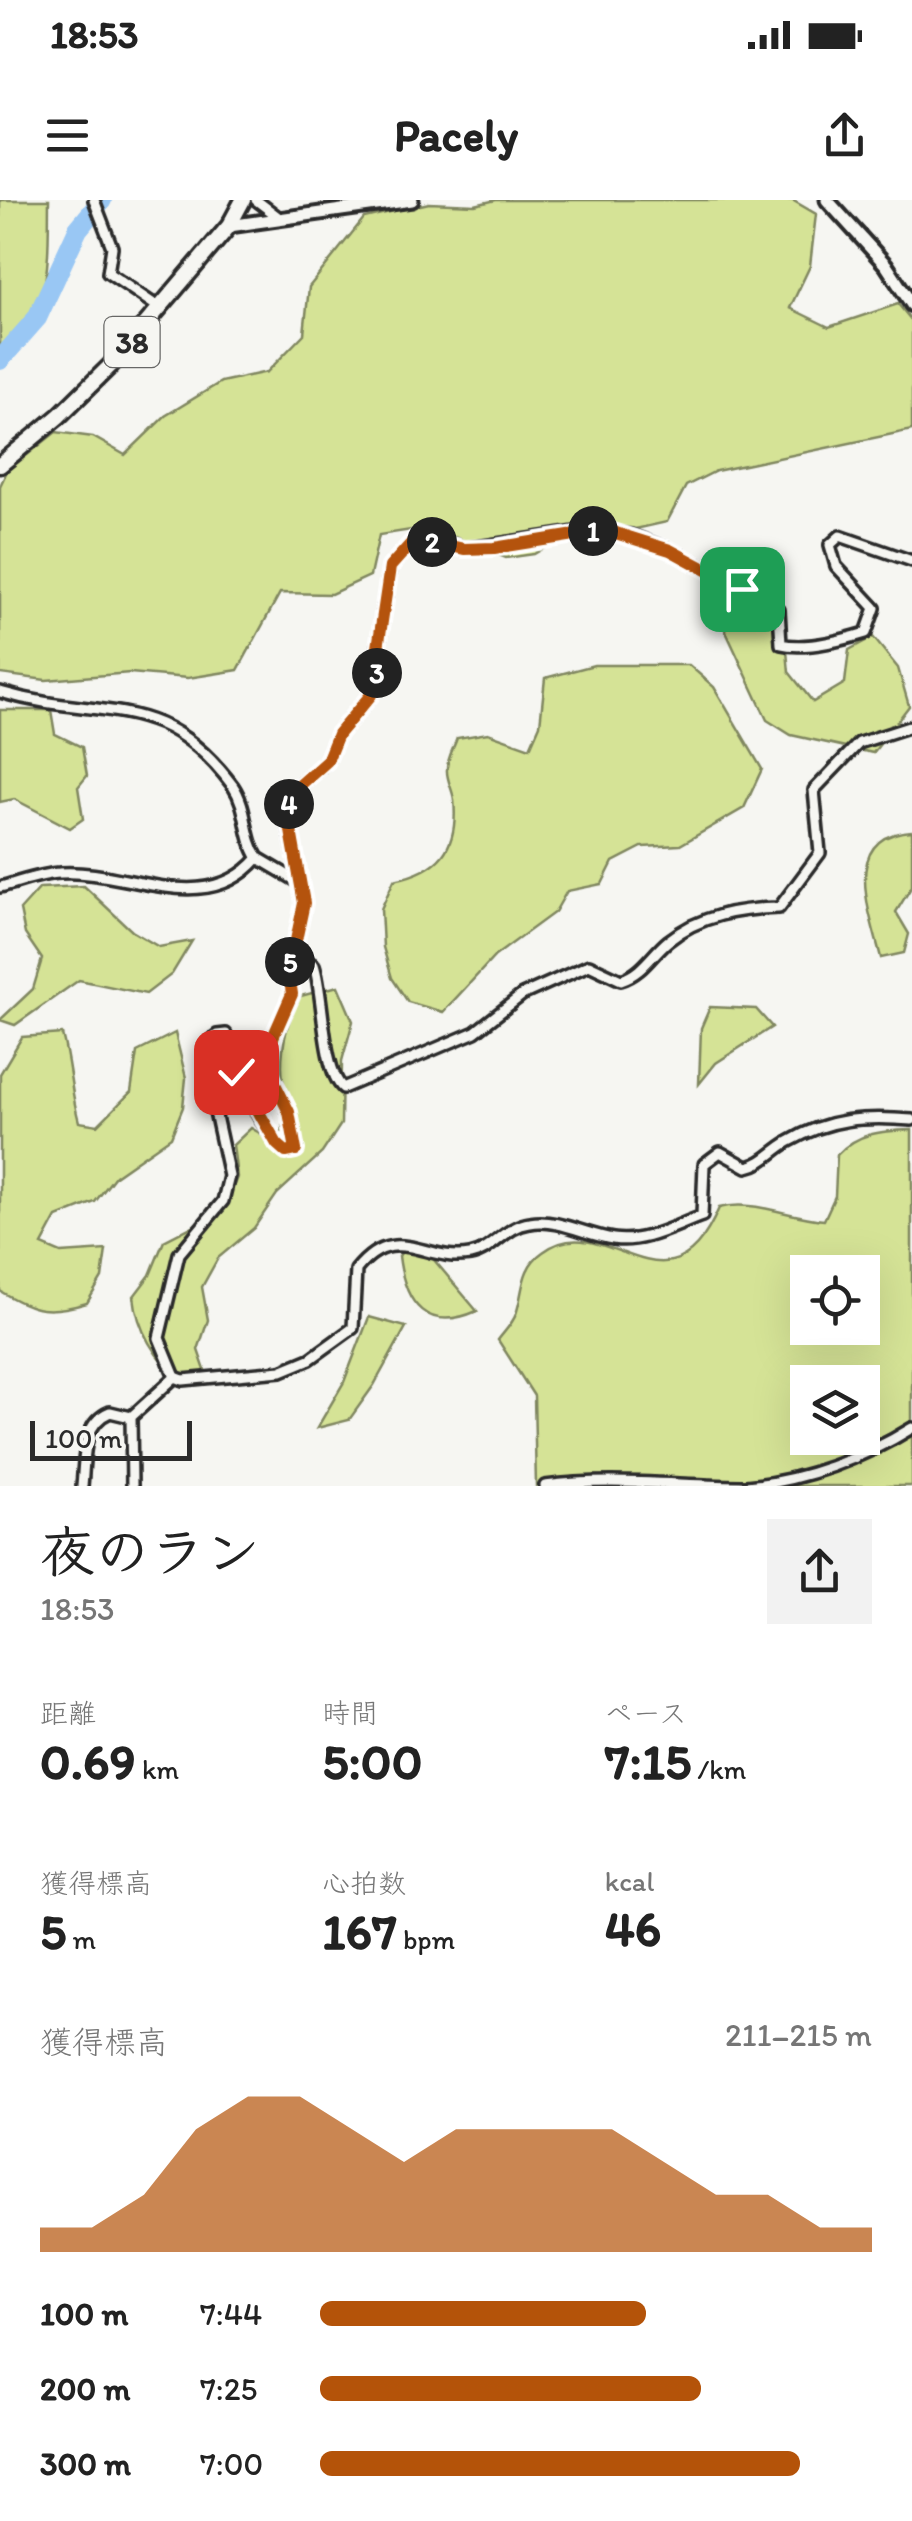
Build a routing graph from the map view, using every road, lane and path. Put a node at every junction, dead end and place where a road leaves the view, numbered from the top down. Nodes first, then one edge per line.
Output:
1 (94, 200) edge
2 (242, 200) edge
3 (256, 200) edge
4 (412, 200) edge
5 (827, 200) edge
6 (277, 216) junction
7 (229, 226) junction
8 (912, 304) edge
9 (161, 308) junction
10 (0, 464) edge
11 (912, 560) edge
12 (0, 692) edge
13 (912, 726) edge
14 (258, 858) junction
15 (297, 881) junction
16 (0, 886) edge
17 (292, 953) junction
18 (912, 1120) edge
19 (175, 1377) junction
20 (131, 1418) junction
21 (912, 1428) edge
22 (82, 1486) edge
23 (132, 1486) edge
24 (545, 1486) edge

1 - 9 street
2 - 7 main road, 38
3 - 6 street
4 - 6 street
5 - 8 street
6 - 7 street
7 - 9 main road, 38
9 - 10 main road, 38
11 - 15 street
12 - 14 street
13 - 17 street
14 - 15 street
14 - 16 street
15 - 17 street
17 - 19 street
18 - 19 street
19 - 20 street
20 - 22 street
20 - 23 street
21 - 24 street

